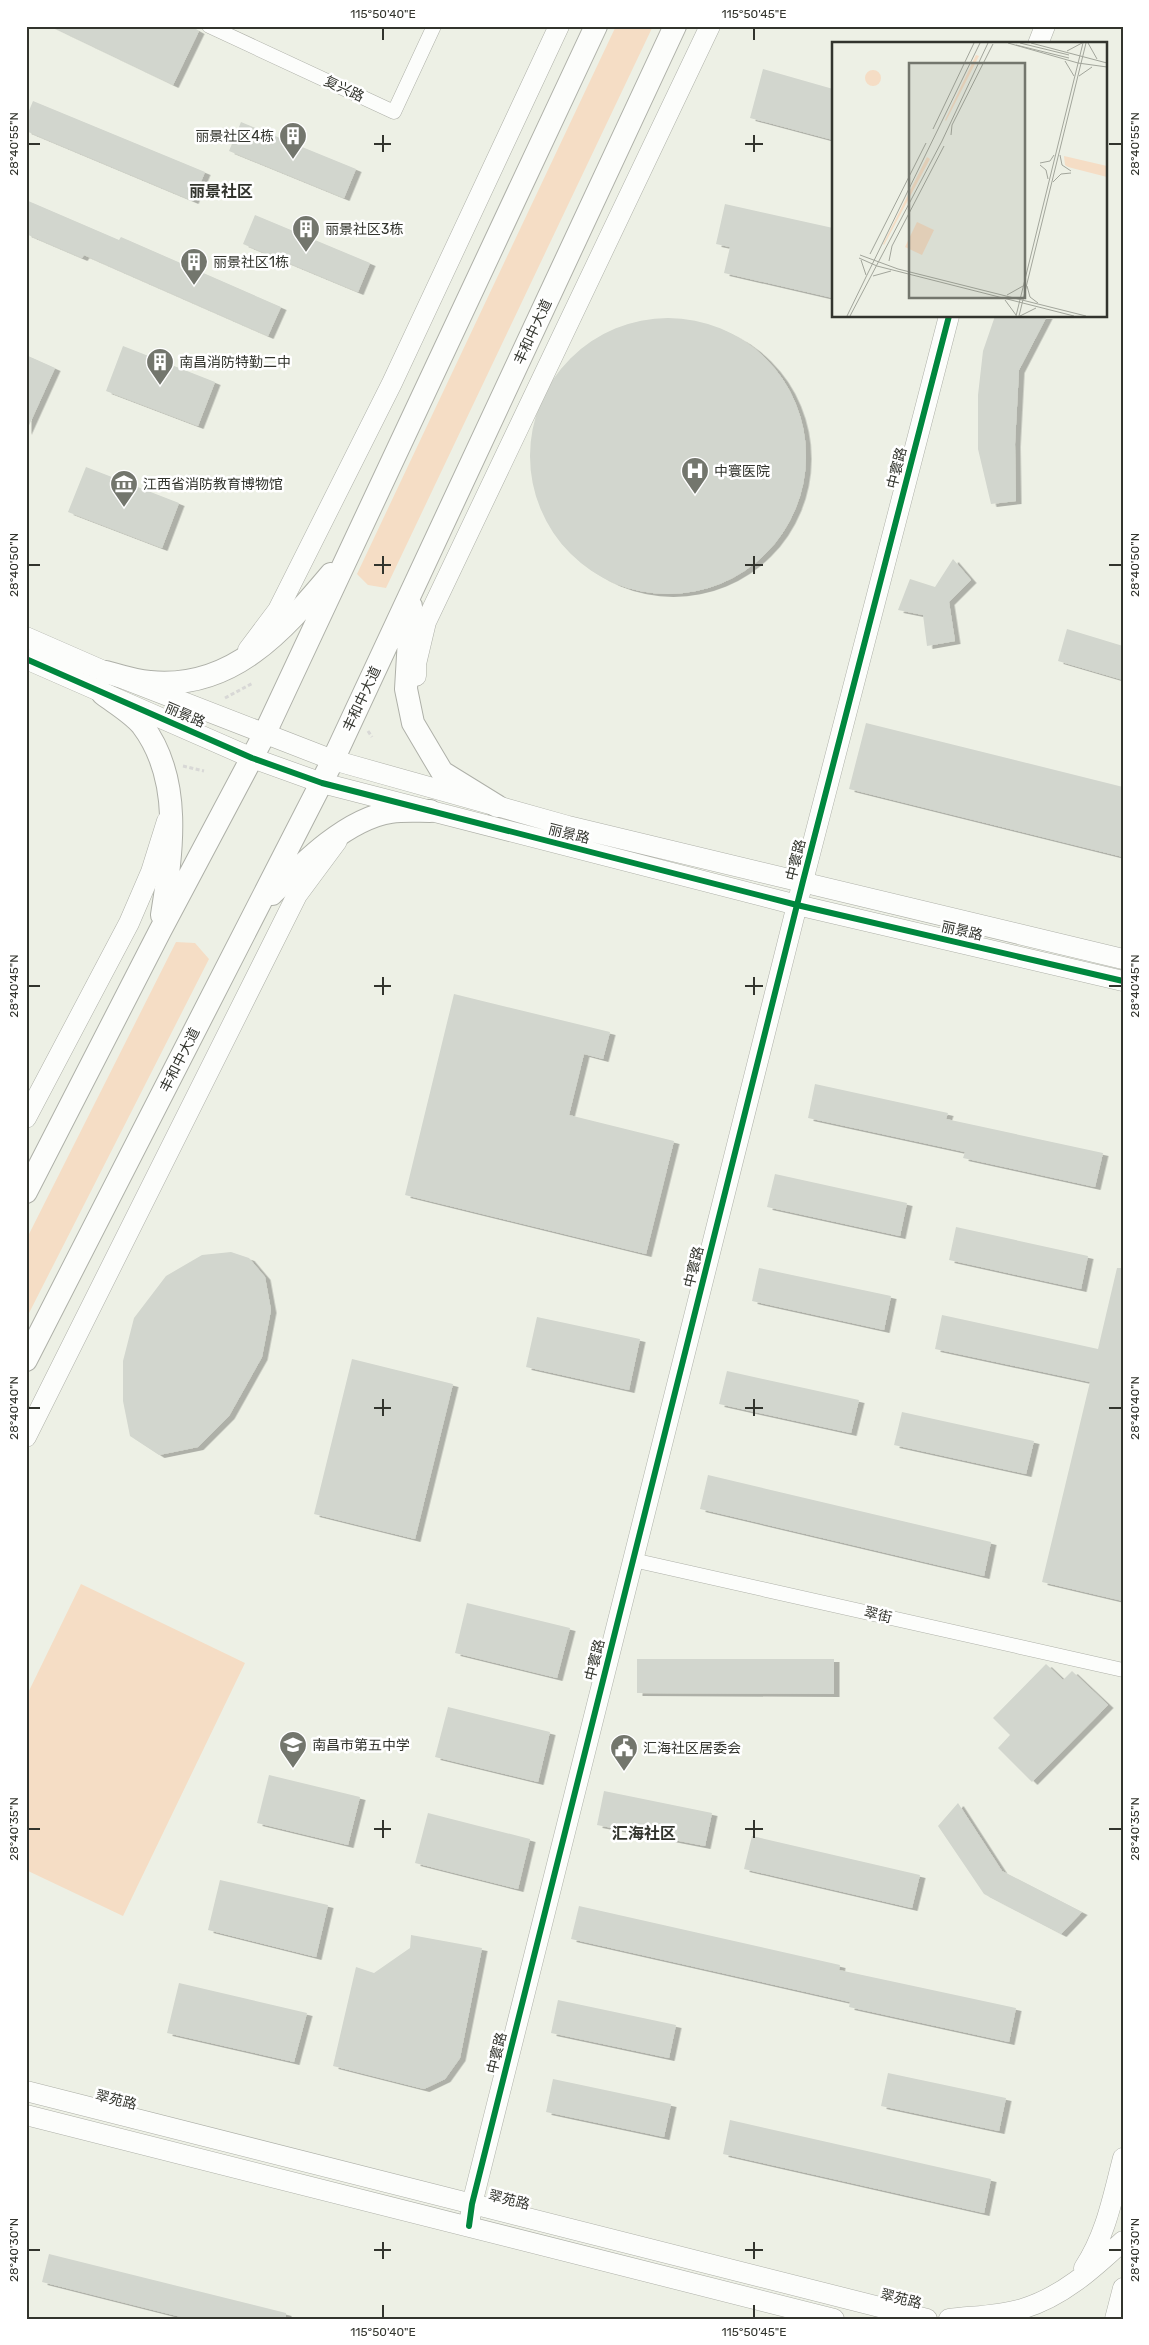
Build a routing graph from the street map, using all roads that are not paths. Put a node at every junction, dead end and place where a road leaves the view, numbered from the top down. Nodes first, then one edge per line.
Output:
1 (209, 26) edge
2 (434, 26) edge
3 (559, 26) edge
4 (596, 26) edge
5 (675, 26) edge
6 (710, 26) edge
7 (1045, 26) edge
8 (1039, 42) edge
9 (947, 318) edge
10 (351, 550) junction
11 (412, 591) junction
12 (26, 637) edge
13 (26, 659) edge
14 (236, 665) junction
15 (104, 683) junction
16 (413, 723) junction
17 (264, 735) junction
18 (252, 758) junction
19 (333, 760) junction
20 (322, 783) junction
21 (171, 804) junction
22 (497, 806) junction
23 (430, 811) junction
24 (343, 833) junction
25 (803, 881) junction
26 (797, 904) junction
27 (257, 909) junction
28 (160, 931) junction
29 (1123, 958) edge
30 (1123, 981) edge
31 (26, 1118) edge
32 (26, 1192) edge
33 (26, 1360) edge
34 (26, 1437) edge
35 (633, 1560) junction
36 (1123, 1670) edge
37 (26, 2091) edge
38 (26, 2115) edge
39 (1123, 2158) edge
40 (472, 2204) junction
41 (469, 2226) junction
42 (1123, 2241) edge
43 (1075, 2282) junction
44 (1123, 2288) edge
45 (834, 2319) edge
46 (927, 2319) edge
47 (949, 2319) edge
48 (1116, 2319) edge

1 - 2 street, 复兴路
3 - 14 main road
4 - 10 main road
5 - 11 main road, 丰和中大道
6 - 16 main road
7 - 8 main road
9 - 25 main road, 中寰路
10 - 14 main road
10 - 17 main road
11 - 16 main road
11 - 19 main road, 丰和中大道
12 - 15 main road, 丽景路
13 - 15 main road, 丽景路
14 - 15 main road
15 - 17 main road, 丽景路
15 - 18 main road, 丽景路
15 - 21 main road
16 - 22 main road
17 - 18 main road
17 - 19 main road, 丽景路
18 - 20 main road, 丽景路
18 - 28 main road
19 - 20 main road, 丰和中大道
19 - 22 main road, 丽景路
20 - 23 main road, 丽景路
20 - 27 main road, 丰和中大道
21 - 28 main road
21 - 31 main road
22 - 25 main road, 丽景路
23 - 24 main road
23 - 26 main road, 丽景路
24 - 27 main road
24 - 34 main road
25 - 26 main road, 中寰路
25 - 29 main road, 丽景路
26 - 30 main road, 丽景路
26 - 35 main road, 中寰路
27 - 33 main road, 丰和中大道
28 - 32 main road
35 - 36 street, 翠街
35 - 40 main road, 中寰路
37 - 40 main road, 翠苑路
38 - 41 main road
39 - 43 main road
40 - 41 main road, 中寰路
40 - 46 main road, 翠苑路
41 - 45 main road
42 - 43 main road
43 - 47 main road
44 - 48 main road

